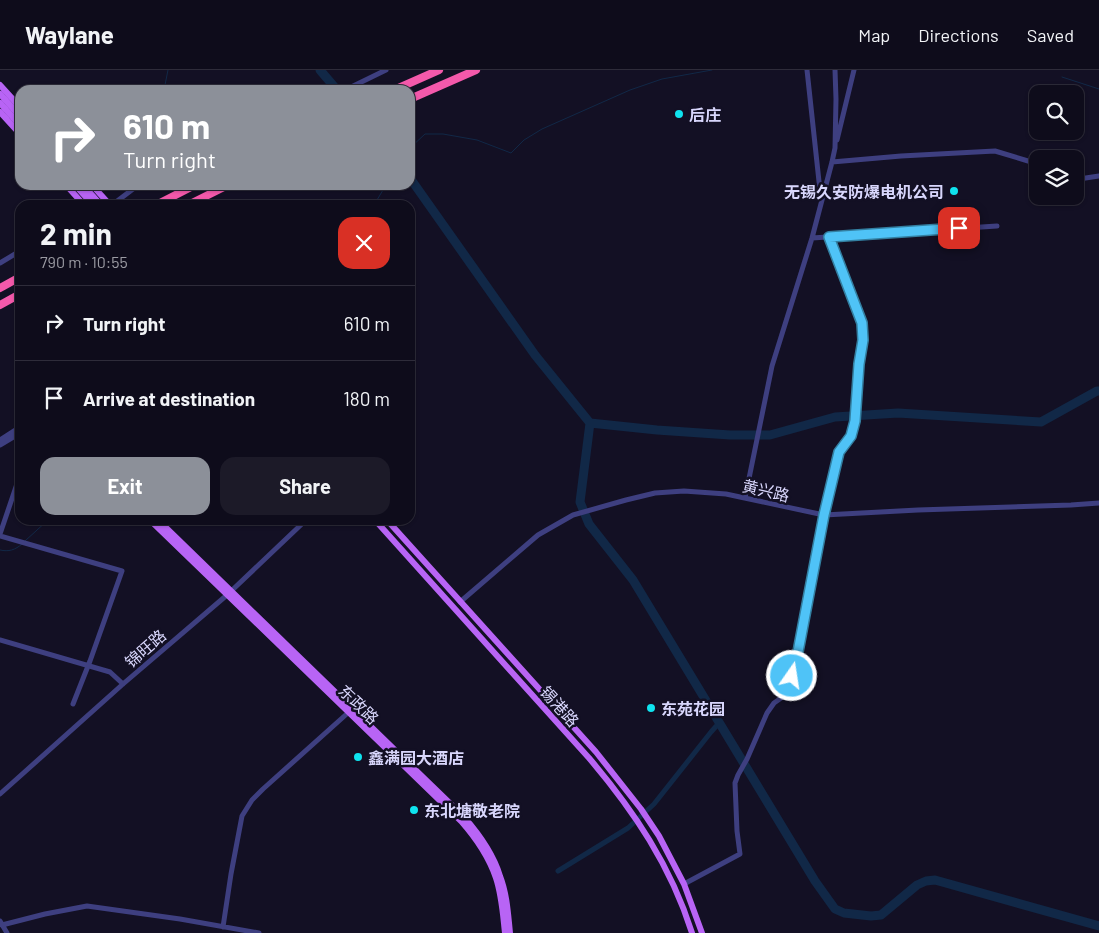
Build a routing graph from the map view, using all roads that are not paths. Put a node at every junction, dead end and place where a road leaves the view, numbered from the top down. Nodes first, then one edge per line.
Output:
1 (386, 70) edge
2 (440, 70) edge
3 (476, 70) edge
4 (807, 70) edge
5 (854, 70) edge
6 (835, 72) edge
7 (0, 85) edge
8 (354, 85) edge
9 (406, 85) edge
10 (0, 94) edge
11 (415, 97) edge
12 (15, 102) edge
13 (0, 103) edge
14 (15, 110) edge
15 (0, 112) edge
16 (15, 120) edge
17 (15, 128) edge
18 (835, 148) junction
19 (1029, 161) edge
20 (832, 162) junction
21 (1099, 176) edge
22 (1084, 178) edge
23 (70, 190) edge
24 (80, 190) edge
25 (88, 190) edge
26 (97, 190) edge
27 (133, 190) edge
28 (185, 190) edge
29 (218, 190) edge
30 (80, 200) edge
31 (88, 200) edge
32 (96, 200) edge
33 (106, 200) edge
34 (118, 200) edge
35 (166, 200) edge
36 (198, 200) edge
37 (821, 202) junction
38 (997, 226) dead end
39 (829, 237) junction
40 (812, 238) junction
41 (15, 254) edge
42 (0, 263) edge
43 (15, 280) edge
44 (0, 288) edge
45 (15, 297) edge
46 (0, 305) edge
47 (15, 430) edge
48 (15, 436) edge
49 (0, 440) edge
50 (0, 445) edge
51 (15, 490) edge
52 (745, 498) junction
53 (1099, 503) edge
54 (824, 515) junction
55 (155, 525) edge
56 (163, 525) edge
57 (301, 525) edge
58 (379, 525) edge
59 (391, 525) edge
60 (0, 535) edge
61 (229, 592) junction
62 (460, 602) junction
63 (0, 640) edge
64 (88, 665) junction
65 (123, 684) junction
66 (73, 704) dead end
67 (351, 711) junction
68 (0, 794) edge
69 (684, 884) junction
70 (1, 923) edge
71 (223, 927) junction
72 (7, 933) edge
73 (259, 933) edge
74 (505, 933) edge
75 (510, 933) edge
76 (692, 933) edge
77 (702, 933) edge

1 - 8 street
2 - 9 highway
3 - 11 highway
4 - 37 street
5 - 18 street
6 - 18 street
7 - 12 main road
10 - 14 main road
13 - 16 main road
15 - 17 main road
18 - 20 street
19 - 20 street
20 - 37 street
21 - 22 street
23 - 30 main road
24 - 31 main road
25 - 32 main road
26 - 33 main road
27 - 34 street
28 - 35 highway
29 - 36 highway
37 - 40 street
38 - 39 street
39 - 40 street
39 - 54 street
40 - 52 street
41 - 42 street
43 - 44 highway
45 - 46 highway
47 - 49 street
48 - 50 street
51 - 60 street
52 - 54 street, 黄兴路
52 - 62 street, 黄兴路
53 - 54 street, 黄兴路
54 - 69 street
55 - 61 main road, 东政路
56 - 61 main road, 东政路
57 - 61 street, 锦旺路
58 - 76 main road, 锡港路
59 - 62 main road, 锡港路
60 - 64 street
61 - 65 street, 锦旺路
61 - 67 main road, 东政路
62 - 69 main road, 锡港路
63 - 64 street
64 - 65 street
64 - 66 street
65 - 68 street, 锦旺路
67 - 71 street
67 - 74 main road, 东政路
67 - 75 main road, 东政路
69 - 77 main road, 锡港路
70 - 71 street
70 - 72 street
71 - 73 street

